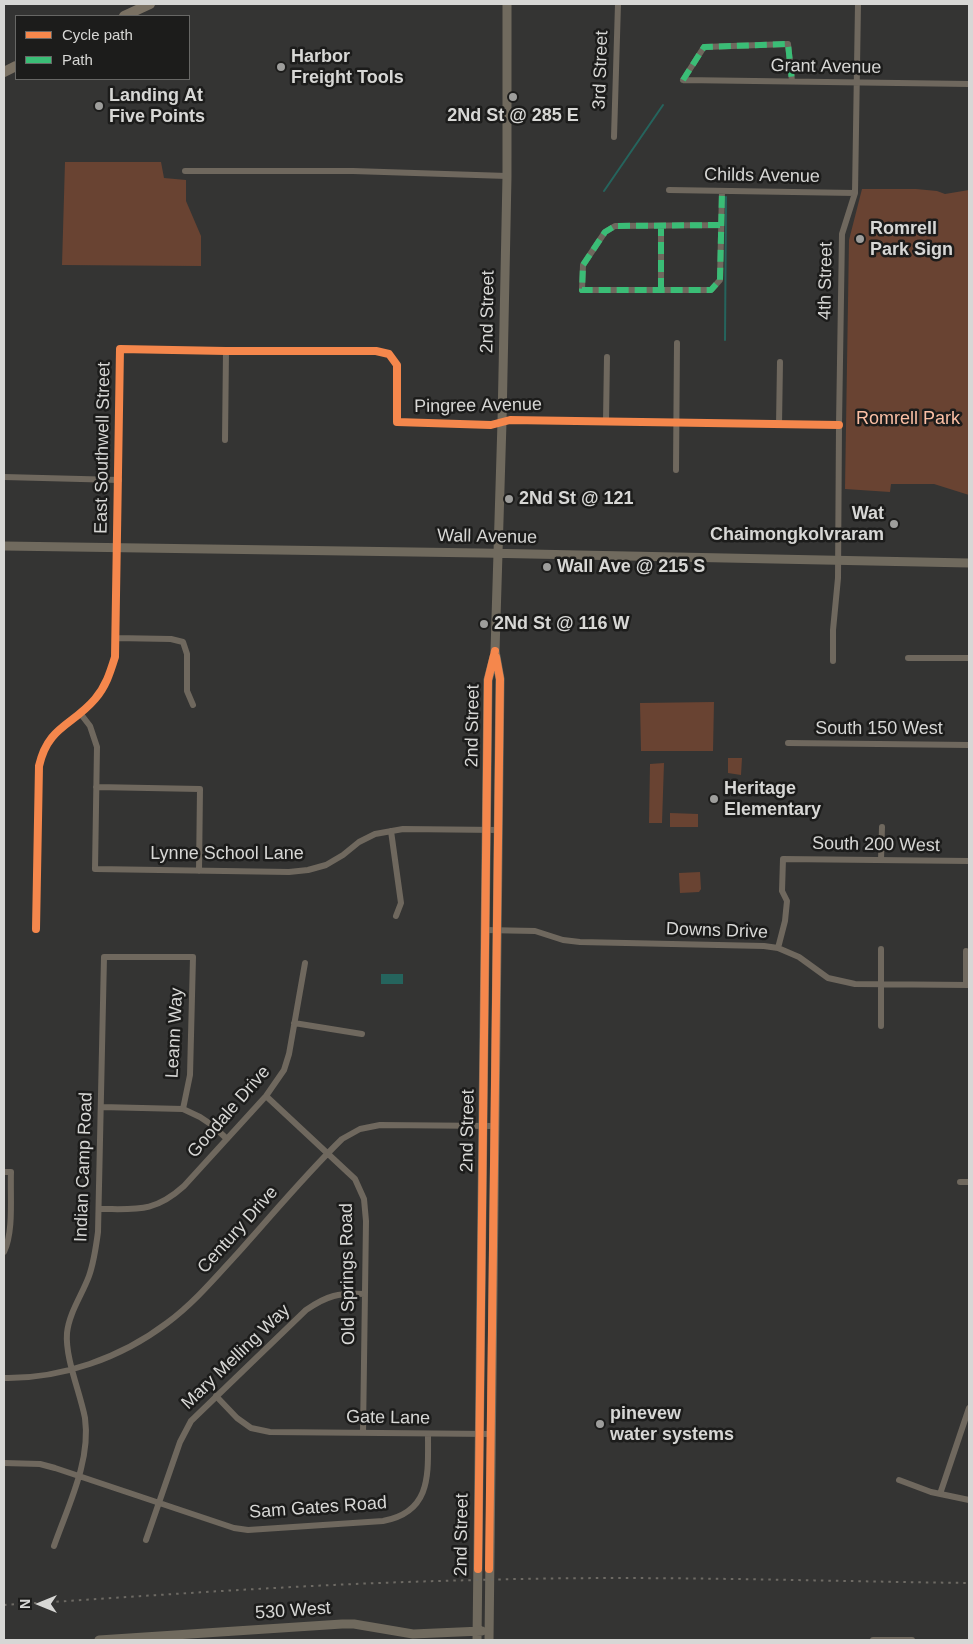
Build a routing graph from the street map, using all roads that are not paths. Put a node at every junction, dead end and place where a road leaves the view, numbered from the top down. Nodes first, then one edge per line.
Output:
1 (150, 4) edge
2 (507, 4) edge
3 (618, 4) edge
4 (858, 4) edge
5 (126, 15) edge
6 (792, 81) junction
7 (856, 82) junction
8 (969, 84) edge
9 (614, 136) dead end
10 (185, 170) dead end
11 (507, 176) junction
12 (669, 190) dead end
13 (722, 191) junction
14 (856, 193) junction
15 (720, 225) junction
16 (661, 226) junction
17 (661, 290) junction
18 (677, 343) dead end
19 (120, 349) joint
20 (226, 351) junction
21 (607, 357) dead end
22 (780, 362) dead end
23 (606, 421) junction
24 (502, 422) junction
25 (676, 422) junction
26 (779, 425) junction
27 (839, 425) junction
28 (225, 440) dead end
29 (676, 470) dead end
30 (4, 477) edge
31 (119, 480) junction
32 (4, 546) edge
33 (117, 547) junction
34 (497, 553) junction
35 (838, 561) junction
36 (969, 563) edge
37 (115, 638) junction
38 (495, 652) junction
39 (908, 658) dead end
40 (969, 658) edge
41 (833, 661) dead end
42 (193, 704) dead end
43 (80, 713) junction
44 (788, 743) dead end
45 (969, 745) edge
46 (96, 787) junction
47 (882, 828) dead end
48 (486, 830) junction
49 (498, 830) junction
50 (390, 831) junction
51 (881, 860) junction
52 (969, 861) edge
53 (199, 871) junction
54 (396, 916) dead end
55 (36, 929) dead end
56 (485, 930) junction
57 (497, 930) junction
58 (778, 948) junction
59 (881, 949) dead end
60 (966, 951) dead end
61 (104, 956) joint
62 (305, 963) dead end
63 (881, 984) junction
64 (968, 985) edge
65 (294, 1023) junction
66 (881, 1026) dead end
67 (362, 1034) dead end
68 (266, 1096) junction
69 (102, 1107) junction
70 (183, 1109) junction
71 (483, 1126) junction
72 (494, 1126) junction
73 (226, 1139) junction
74 (328, 1153) junction
75 (7, 1172) edge
76 (960, 1182) dead end
77 (969, 1182) edge
78 (99, 1209) junction
79 (4, 1252) edge
80 (365, 1294) junction
81 (73, 1369) junction
82 (4, 1378) edge
83 (216, 1396) junction
84 (969, 1408) edge
85 (363, 1433) junction
86 (428, 1434) junction
87 (479, 1434) junction
88 (491, 1434) junction
89 (4, 1463) edge
90 (78, 1476) junction
91 (899, 1480) dead end
92 (940, 1494) junction
93 (969, 1500) edge
94 (158, 1503) junction
95 (146, 1540) dead end
96 (54, 1546) dead end
97 (477, 1636) edge
98 (489, 1636) edge
99 (99, 1640) edge
100 (873, 1640) edge
101 (912, 1640) edge

1 - 5 main road
2 - 11 main road, 2nd Street
3 - 9 street, 3rd Street
4 - 7 street, 4th Street
6 - 6 street, Grant Avenue
6 - 7 street, Grant Avenue
7 - 8 street, Grant Avenue
7 - 14 street, 4th Street
10 - 11 street
11 - 24 main road, 2nd Street
12 - 13 street, Childs Avenue
13 - 14 street, Childs Avenue
13 - 15 street
14 - 27 street, 4th Street
15 - 16 street
15 - 17 street
16 - 17 street
16 - 17 street
18 - 25 street
19 - 20 street, Pingree Avenue
19 - 31 street, East Southwell Street
20 - 24 street, Pingree Avenue
20 - 28 street
21 - 23 street
22 - 26 street
23 - 24 street, Pingree Avenue
23 - 25 street, Pingree Avenue
24 - 34 main road, 2nd Street
25 - 26 street, Pingree Avenue
25 - 29 street
26 - 27 street, Pingree Avenue
27 - 35 street, 4th Street
30 - 31 street
31 - 33 street, East Southwell Street
32 - 33 main road, Wall Avenue
33 - 34 main road, Wall Avenue
33 - 37 street, East Southwell Street
34 - 35 main road, Wall Avenue
34 - 38 main road, 2nd Street
35 - 36 main road, Wall Avenue
35 - 41 street, 4th Street
37 - 42 street
37 - 43 street, East Southwell Street
38 - 48 main road, 2nd Street
38 - 49 main road, 2nd Street
39 - 40 street
43 - 46 street
43 - 55 street, East Southwell Street
44 - 45 street, South 150 West
46 - 53 street
46 - 53 street, Lynne School Lane
47 - 51 street
48 - 49 street, Lynne School Lane
48 - 50 street, Lynne School Lane
48 - 56 main road, 2nd Street
49 - 57 main road, 2nd Street
50 - 53 street, Lynne School Lane
50 - 54 street
51 - 52 street, South 200 West
51 - 58 street, South 200 West
56 - 57 street, Downs Drive
56 - 71 main road, 2nd Street
57 - 58 street, Downs Drive
57 - 72 main road, 2nd Street
58 - 63 street, Downs Drive
59 - 63 street
60 - 64 street
61 - 69 street, Indian Camp Road
61 - 70 street, Leann Way
62 - 65 street, Goodale Drive
63 - 64 street, Downs Drive
63 - 66 street
65 - 67 street
65 - 68 street, Goodale Drive
68 - 73 street, Goodale Drive
68 - 74 street, Old Springs Road
69 - 70 street
69 - 78 street, Indian Camp Road
70 - 73 street
71 - 72 street, Century Drive
71 - 74 street, Century Drive
71 - 87 main road, 2nd Street
72 - 88 main road, 2nd Street
73 - 78 street, Goodale Drive
74 - 80 street, Old Springs Road
74 - 81 street, Century Drive
75 - 79 street
76 - 77 street
78 - 81 street, Indian Camp Road
80 - 83 street, Mary Melling Way
80 - 85 street, Old Springs Road
81 - 82 street, Century Drive
81 - 90 street, Indian Camp Road
83 - 85 street, Gate Lane
83 - 94 street, Mary Melling Way
84 - 92 street
85 - 86 street, Gate Lane
86 - 87 street, Gate Lane
86 - 94 street, Sam Gates Road
87 - 88 street, Gate Lane
87 - 97 main road, 2nd Street
88 - 98 main road, 2nd Street
89 - 90 street, Sam Gates Road
90 - 94 street, Sam Gates Road
90 - 96 street, Indian Camp Road
91 - 92 street
92 - 93 street
94 - 95 street, Mary Melling Way
97 - 98 main road, 530 West
97 - 99 main road, 530 West
100 - 101 street

